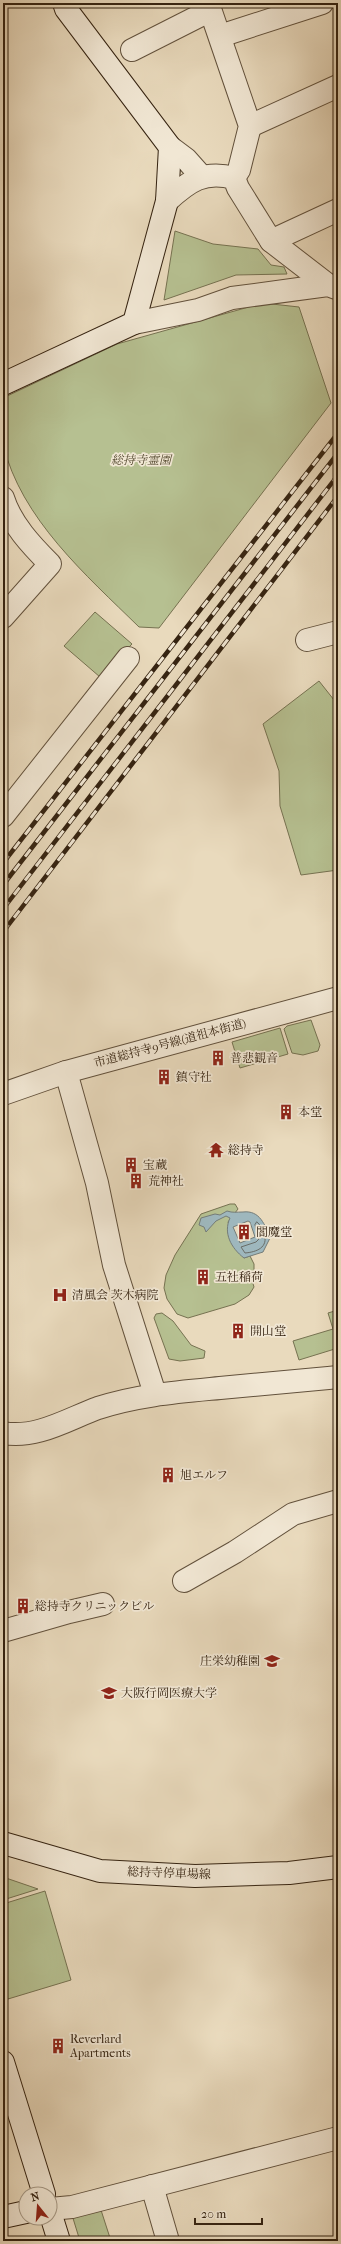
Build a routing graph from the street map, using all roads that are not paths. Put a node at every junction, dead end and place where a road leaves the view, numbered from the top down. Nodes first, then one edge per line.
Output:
1 (64, 3) edge
2 (322, 3) edge
3 (208, 7) edge
4 (220, 36) junction
5 (132, 50) dead end
6 (338, 86) edge
7 (250, 126) junction
8 (170, 147) junction
9 (202, 177) junction
10 (234, 178) junction
11 (167, 201) junction
12 (338, 210) edge
13 (271, 241) junction
14 (333, 287) edge
15 (134, 323) junction
16 (3, 384) edge
17 (3, 498) edge
18 (8, 521) edge
19 (3, 617) edge
20 (338, 632) edge
21 (307, 640) dead end
22 (128, 658) dead end
23 (3, 816) edge
24 (338, 998) edge
25 (66, 1072) junction
26 (3, 1094) edge
27 (338, 1377) edge
28 (155, 1394) junction
29 (3, 1432) edge
30 (338, 1501) edge
31 (184, 1581) dead end
32 (103, 1604) dead end
33 (3, 1631) edge
34 (3, 1843) edge
35 (338, 1867) edge
36 (3, 2062) edge
37 (338, 2138) edge
38 (42, 2186) edge
39 (152, 2186) junction
40 (58, 2210) edge
41 (18, 2214) edge
42 (3, 2217) edge
43 (54, 2226) edge
44 (59, 2241) edge
45 (168, 2241) edge

1 - 8 street
2 - 4 street
3 - 4 street
3 - 5 street
4 - 7 street
6 - 7 street
7 - 10 street
8 - 9 street
8 - 11 street
9 - 10 street
9 - 11 street
10 - 13 street
11 - 15 street
12 - 13 street
13 - 14 street
14 - 15 street
15 - 16 street
17 - 18 street
18 - 19 street
20 - 21 street
22 - 23 street
24 - 25 street, 市道総持寺9号線(道祖本街道)
25 - 26 street, 市道総持寺9号線(道祖本街道)
25 - 28 street
27 - 28 street
28 - 29 street
30 - 31 street
32 - 33 street
34 - 35 street, 総持寺停車場線
36 - 38 street
37 - 39 street
39 - 40 street
39 - 45 street
41 - 42 street
43 - 44 street

